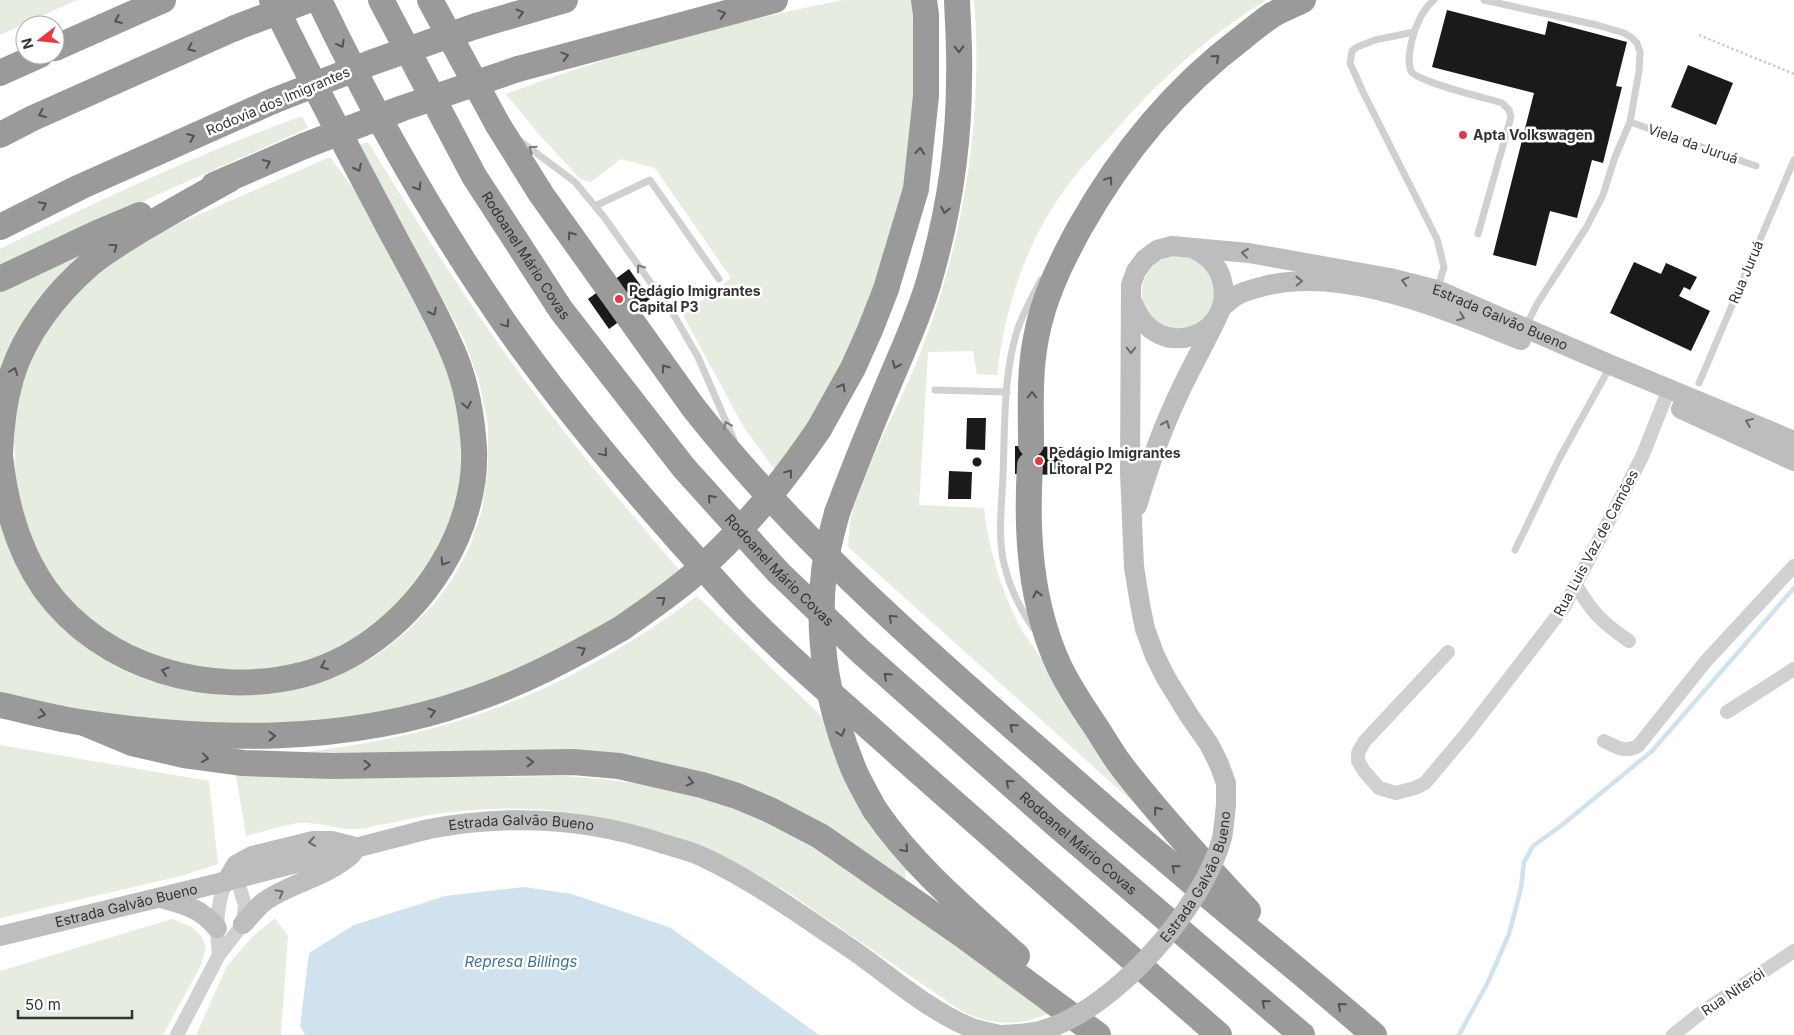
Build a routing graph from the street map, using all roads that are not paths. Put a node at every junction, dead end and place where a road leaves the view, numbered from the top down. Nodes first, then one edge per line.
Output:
1 (163, 0) edge
2 (272, 0) edge
3 (308, 0) edge
4 (319, 0) edge
5 (381, 0) edge
6 (430, 0) edge
7 (565, 0) edge
8 (775, 0) edge
9 (924, 0) edge
10 (957, 0) edge
11 (1303, 0) edge
12 (1434, 0) edge
13 (1484, 0) edge
14 (1414, 32) junction
15 (65, 44) edge
16 (18, 65) edge
17 (0, 73) edge
18 (1630, 122) junction
19 (498, 125) junction
20 (0, 135) edge
21 (1794, 160) edge
22 (1756, 166) dead end
23 (230, 179) junction
24 (1094, 204) junction
25 (595, 206) junction
26 (0, 227) edge
27 (1478, 234) dead end
28 (1066, 238) dead end
29 (1190, 247) junction
30 (1044, 272) dead end
31 (0, 279) edge
32 (719, 279) dead end
33 (1434, 297) junction
34 (1132, 301) junction
35 (1219, 313) junction
36 (1523, 334) junction
37 (1608, 370) junction
38 (1699, 383) dead end
39 (935, 390) dead end
40 (1007, 392) junction
41 (1667, 395) junction
42 (1794, 441) edge
43 (735, 444) dead end
44 (0, 454) edge
45 (1794, 461) edge
46 (1132, 520) junction
47 (1515, 550) dead end
48 (1794, 566) edge
49 (1576, 585) junction
50 (1629, 641) dead end
51 (1448, 652) dead end
52 (1059, 666) junction
53 (1794, 670) edge
54 (0, 705) edge
55 (1727, 712) dead end
56 (84, 723) junction
57 (1604, 741) dead end
58 (359, 848) junction
59 (232, 880) junction
60 (159, 898) junction
61 (243, 924) junction
62 (217, 928) junction
63 (0, 936) edge
64 (1794, 951) edge
65 (219, 955) junction
66 (1307, 977) junction
67 (177, 1035) edge
68 (1001, 1035) edge
69 (1098, 1035) edge
70 (1108, 1035) edge
71 (1219, 1035) edge
72 (1302, 1035) edge
73 (1374, 1035) edge
74 (1673, 1035) edge

1 -> 15 highway
2 -> 44 highway
3 -> 20 highway, bridge
4 -> 71 highway
72 -> 5 highway, Rodoanel Mário Covas
6 - 19 highway
26 -> 7 highway, Rodovia dos Imigrantes, bridge
23 -> 8 highway, bridge
56 -> 9 highway, bridge
10 -> 70 highway, bridge
24 -> 11 highway
12 - 14 lane
13 - 18 lane
14 - 27 lane
14 - 33 lane
16 - 17 highway
18 - 22 lane, Viela da Juruá
18 - 36 lane
25 -> 19 lane
66 -> 19 highway
21 - 38 lane, Rua Juruá
23 - 31 highway
44 -> 23 highway
24 - 28 lane
52 -> 24 highway
25 - 32 lane
43 -> 25 lane
33 -> 29 main road, Estrada Galvão Bueno
29 - 34 main road, Estrada Galvão Bueno
29 - 35 main road, Estrada Galvão Bueno
30 - 40 lane
35 -> 33 main road, Estrada Galvão Bueno
33 - 36 main road, Estrada Galvão Bueno
34 - 35 main road, Estrada Galvão Bueno
34 -> 46 main road, Estrada Galvão Bueno
46 -> 35 main road, Estrada Galvão Bueno
36 - 37 main road, Estrada Galvão Bueno
37 - 41 main road, Estrada Galvão Bueno
37 - 47 lane
39 - 40 lane
40 - 52 lane
42 -> 41 main road, Estrada Galvão Bueno
41 - 45 main road, Estrada Galvão Bueno
41 - 49 street, Rua Luis Vaz de Camões
46 - 68 main road, Estrada Galvão Bueno, bridge
48 - 57 street
49 - 50 street
49 - 51 street, Rua Luis Vaz de Camões
66 -> 52 highway
53 - 55 street
54 -> 56 highway
56 -> 69 highway
58 - 59 main road
61 -> 58 main road
58 - 68 main road, Estrada Galvão Bueno
59 - 60 main road, Estrada Galvão Bueno
59 - 61 street
59 - 62 street
60 - 62 main road
60 - 63 main road, Estrada Galvão Bueno
61 - 65 street
62 - 65 street
64 - 74 street, Rua Niterói
65 - 67 street
73 -> 66 highway

